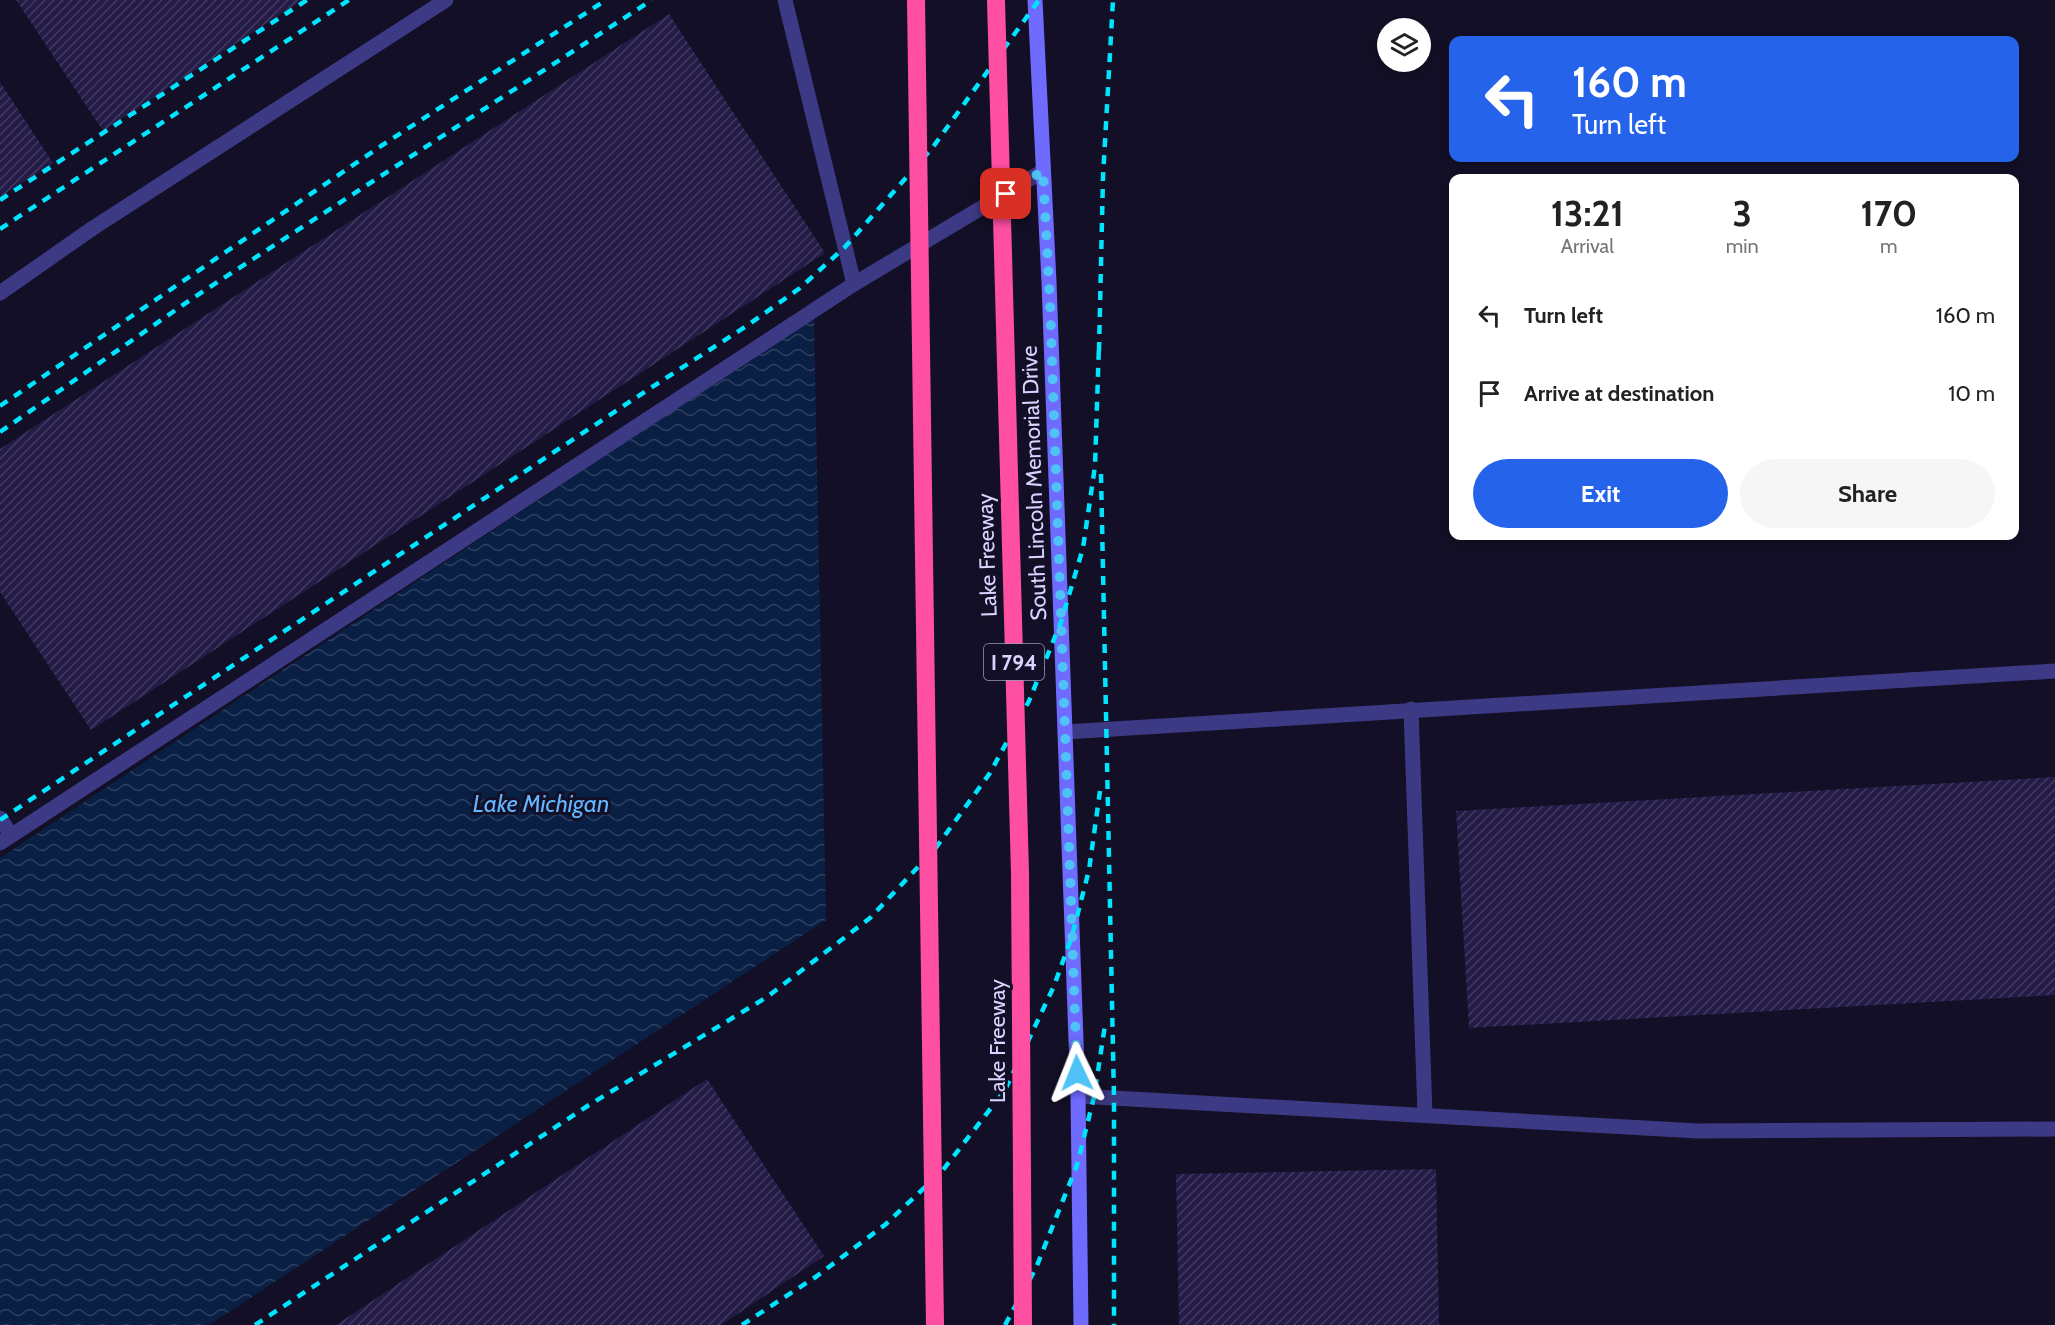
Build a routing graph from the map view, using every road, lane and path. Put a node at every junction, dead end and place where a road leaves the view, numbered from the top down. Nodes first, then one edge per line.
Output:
1 (446, 0) edge
2 (785, 0) edge
3 (916, 0) edge
4 (996, 0) edge
5 (1035, 0) edge
6 (1043, 171) junction
7 (854, 284) junction
8 (0, 292) edge
9 (2055, 671) edge
10 (1411, 709) junction
11 (1065, 732) junction
12 (0, 818) edge
13 (6, 839) edge
14 (1078, 1096) junction
15 (1425, 1115) junction
16 (2055, 1129) edge
17 (935, 1325) edge
18 (1023, 1325) edge
19 (1081, 1325) edge

1 - 8 lane
2 - 7 lane
3 - 17 highway, bridge
4 - 18 highway, Lake Freeway / I 794, bridge
5 - 6 street, South Lincoln Memorial Drive
6 - 7 lane
6 - 11 street, South Lincoln Memorial Drive
7 - 13 lane
9 - 10 lane
10 - 11 lane
10 - 15 lane
11 - 14 street, South Lincoln Memorial Drive
12 - 13 lane
14 - 15 lane
14 - 19 street, South Lincoln Memorial Drive
15 - 16 lane

